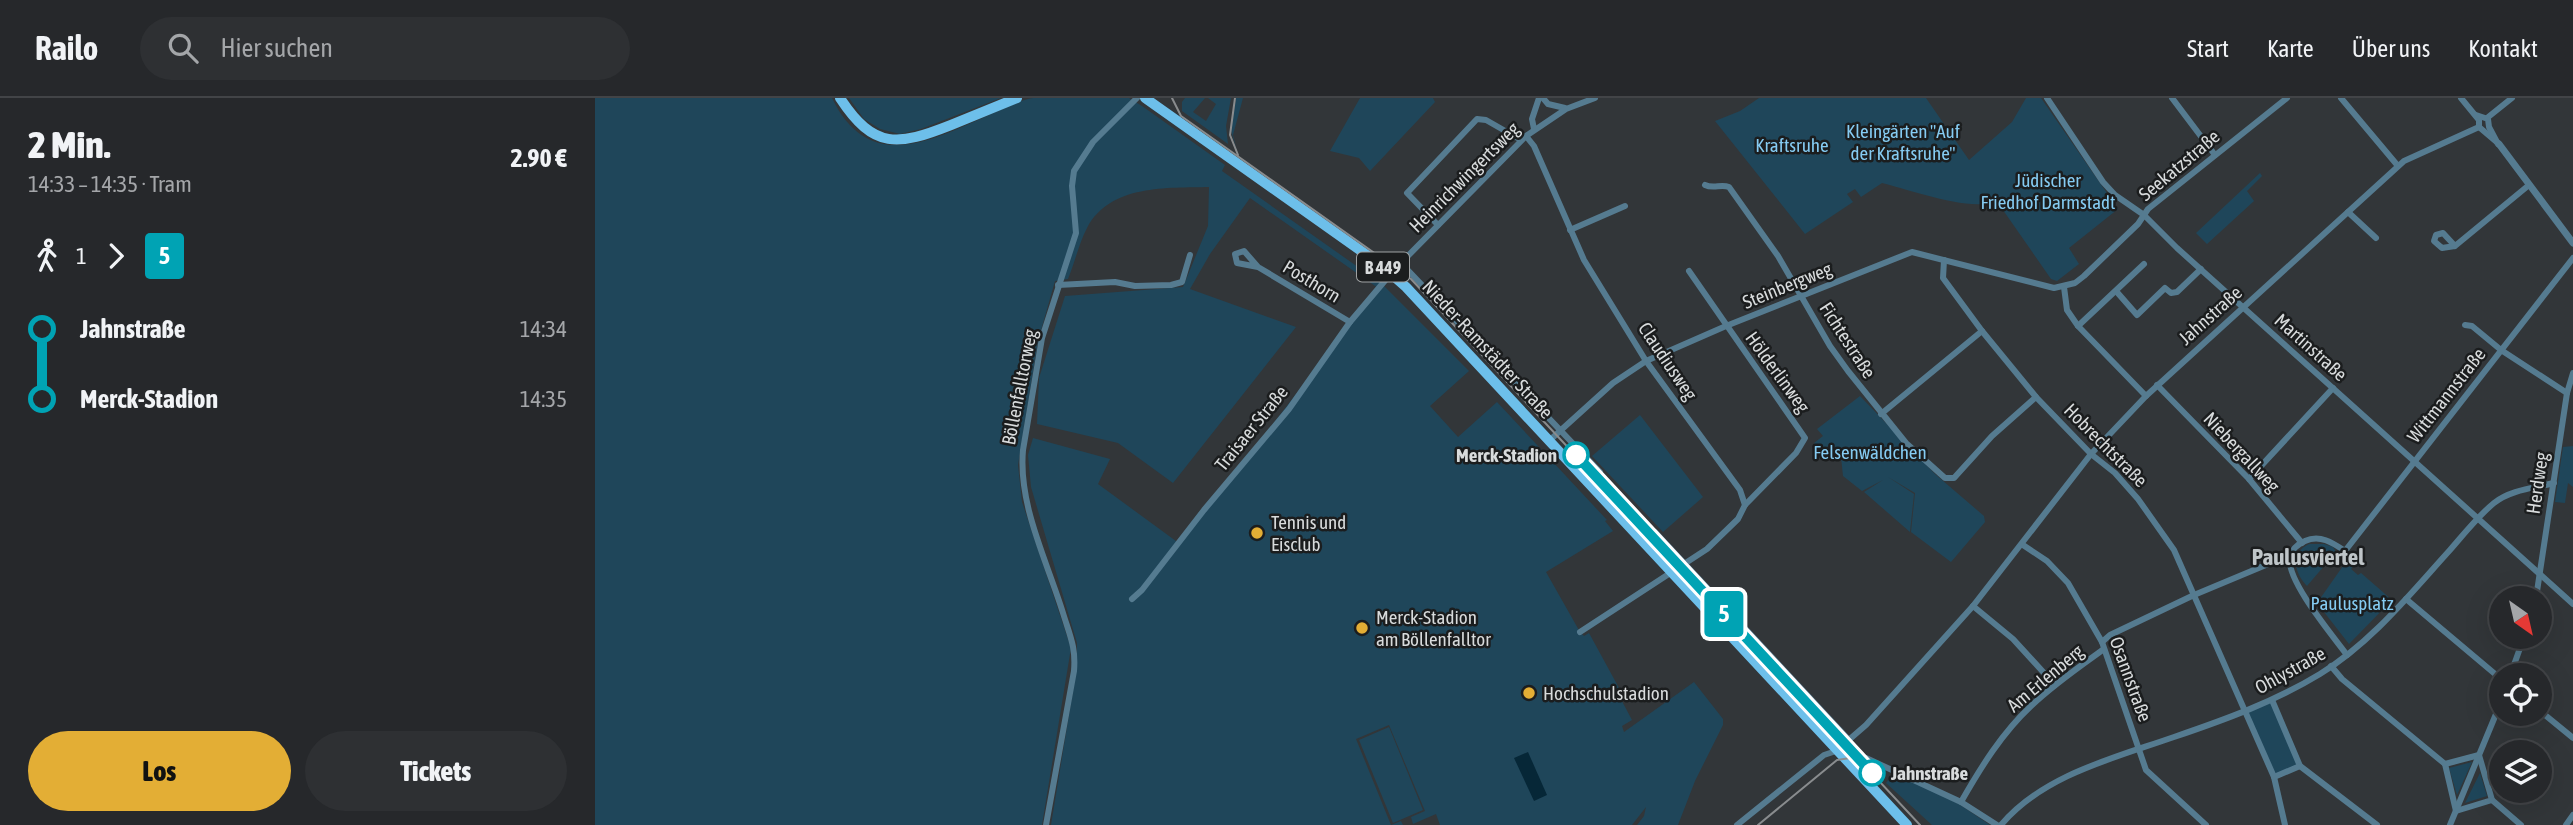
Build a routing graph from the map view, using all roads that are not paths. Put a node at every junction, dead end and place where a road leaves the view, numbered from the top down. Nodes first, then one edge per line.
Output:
1 (840, 98) edge
2 (1017, 98) edge
3 (1136, 98) edge
4 (1145, 98) edge
5 (1541, 98) edge
6 (1595, 98) edge
7 (2047, 98) edge
8 (2172, 98) edge
9 (2273, 98) edge
10 (2287, 98) edge
11 (2341, 98) edge
12 (2461, 98) edge
13 (2512, 98) edge
14 (2278, 105) junction
15 (1566, 108) junction
16 (2481, 123) junction
17 (1534, 129) junction
18 (1523, 138) junction
19 (2499, 144) joint
20 (2215, 155) junction
21 (2398, 166) junction
22 (1705, 185) dead end
23 (2529, 185) junction
24 (1625, 206) dead end
25 (2348, 212) junction
26 (2144, 215) junction
27 (1438, 225) junction
28 (1570, 230) junction
29 (2376, 238) dead end
30 (2573, 243) edge
31 (2455, 246) dead end
32 (1190, 254) dead end
33 (2573, 258) edge
34 (1944, 260) junction
35 (1401, 263) junction
36 (2144, 264) dead end
37 (1258, 267) dead end
38 (2201, 269) junction
39 (1689, 271) dead end
40 (1392, 275) junction
41 (1058, 285) junction
42 (2064, 287) junction
43 (2116, 291) junction
44 (1801, 296) junction
45 (2244, 306) junction
46 (1350, 322) junction
47 (2465, 325) dead end
48 (1726, 326) junction
49 (2078, 327) junction
50 (1982, 331) junction
51 (2501, 350) junction
52 (1646, 361) junction
53 (2573, 374) edge
54 (2157, 386) junction
55 (2333, 388) junction
56 (2567, 393) junction
57 (2146, 396) junction
58 (2036, 397) junction
59 (1881, 414) junction
60 (1561, 431) junction
61 (1550, 440) junction
62 (2091, 454) junction
63 (2414, 462) junction
64 (1600, 472) dead end
65 (2249, 479) junction
66 (2554, 483) junction
67 (1745, 505) junction
68 (2478, 519) junction
69 (1655, 532) dead end
70 (2302, 543) junction
71 (2023, 545) junction
72 (2290, 555) junction
73 (1684, 564) junction
74 (1672, 572) junction
75 (2541, 575) junction
76 (2539, 586) edge
77 (2194, 595) junction
78 (1132, 599) dead end
79 (2406, 599) junction
80 (2573, 604) edge
81 (1973, 606) junction
82 (1580, 632) dead end
83 (2103, 645) junction
84 (2347, 655) junction
85 (2332, 666) junction
86 (2489, 668) edge
87 (2055, 685) junction
88 (2272, 700) junction
89 (2245, 712) junction
90 (2552, 721) edge
91 (2491, 726) edge
92 (2573, 738) edge
93 (1849, 740) junction
94 (2137, 750) junction
95 (1836, 751) junction
96 (2479, 755) junction
97 (1866, 758) dead end
98 (2445, 764) junction
99 (2300, 766) junction
100 (2274, 777) junction
101 (2489, 790) edge
102 (2489, 801) edge
103 (1961, 802) junction
104 (2495, 803) edge
105 (2456, 811) junction
106 (2573, 815) edge
107 (1046, 825) edge
108 (1737, 825) edge
109 (1907, 825) edge
110 (1999, 825) edge
111 (2206, 825) edge
112 (2285, 825) edge
113 (2377, 825) edge
114 (2450, 825) edge
115 (2521, 825) edge
116 (2566, 825) edge

1 - 2 main road
3 - 41 street, Böllenfalltorweg
4 - 40 main road, Nieder-Ramstädter Straße / B 449
5 - 15 street
5 - 17 street
6 - 15 street, Heinrichwingertsweg
7 - 26 street, Martinstraße
8 - 20 street
9 - 14 street
10 - 14 street, Seekatzstraße
11 - 21 street
12 - 16 street
13 - 16 street
14 - 20 street, Seekatzstraße
15 - 17 street, Heinrichwingertsweg
16 - 19 street
16 - 21 street, Jahnstraße
17 - 18 street, Heinrichwingertsweg
18 - 27 street, Heinrichwingertsweg
18 - 27 street
18 - 28 street, Claudiusweg
19 - 23 street
20 - 26 street, Seekatzstraße
21 - 25 street, Jahnstraße
22 - 44 street, Fichtestraße
23 - 30 street
23 - 31 street
24 - 28 street
25 - 29 street
25 - 45 street, Jahnstraße
26 - 38 street, Martinstraße
26 - 42 street, Seekatzstraße
27 - 35 street, Heinrichwingertsweg
28 - 52 street, Claudiusweg
32 - 41 street
33 - 51 street, Wittmannstraße
34 - 42 street, Steinbergweg
34 - 44 street, Steinbergweg
34 - 50 street, Hobrechtstraße
35 - 40 street, Heinrichwingertsweg
35 - 60 street, Nieder-Ramstädter Straße
36 - 43 street
37 - 46 street, Posthorn
38 - 43 street
38 - 45 street, Martinstraße
39 - 48 street, Hölderlinweg
40 - 46 street, Traisaer Straße
40 - 61 main road, Nieder-Ramstädter Straße / B 449
41 - 107 street, Böllenfalltorweg
42 - 49 street
43 - 49 street
44 - 48 street, Steinbergweg
44 - 59 street, Fichtestraße
45 - 54 street, Jahnstraße
45 - 55 street, Martinstraße
46 - 78 street, Traisaer Straße
47 - 51 street
48 - 52 street, Steinbergweg
48 - 67 street, Hölderlinweg
49 - 57 street
50 - 58 street, Hobrechtstraße
50 - 59 street
51 - 56 street
51 - 63 street, Wittmannstraße
52 - 60 street, Steinbergweg
52 - 67 street, Claudiusweg
53 - 56 street, Herdweg
54 - 57 street, Jahnstraße
54 - 65 street, Niebergallweg
55 - 63 street, Martinstraße
55 - 65 street
56 - 66 street, Herdweg
57 - 62 street, Jahnstraße
58 - 59 street, Fichtestraße
58 - 62 street, Hobrechtstraße
60 - 61 street, Steinbergweg
60 - 64 street, Nieder-Ramstädter Straße
61 - 74 main road, Nieder-Ramstädter Straße / B 449
62 - 71 street, Jahnstraße
62 - 77 street, Hobrechtstraße
63 - 68 street, Martinstraße
63 - 70 street, Wittmannstraße
65 - 70 street, Niebergallweg
66 - 68 street, Ohlystraße
66 - 75 street, Herdweg
67 - 73 street, Hölderlinweg
68 - 75 street, Martinstraße
68 - 79 street, Ohlystraße
69 - 73 street
70 - 72 street
71 - 81 street, Jahnstraße
71 - 83 street, Osannstraße
72 - 77 street, Am Erlenberg
72 - 84 street
73 - 74 street, Hölderlinweg
73 - 93 street
74 - 82 street, Hölderlinweg
74 - 95 main road, Nieder-Ramstädter Straße / B 449
75 - 76 street, Herdweg
75 - 80 street, Martinstraße
77 - 83 street, Am Erlenberg
77 - 89 street, Hobrechtstraße
79 - 84 street, Ohlystraße
79 - 86 street
81 - 87 street
81 - 93 street, Jahnstraße
83 - 87 street, Am Erlenberg
83 - 94 street, Osannstraße
84 - 85 street, Ohlystraße
85 - 88 street, Ohlystraße
85 - 98 street
87 - 103 street, Am Erlenberg
88 - 89 street, Ohlystraße
88 - 99 street
89 - 94 street, Ohlystraße
89 - 100 street, Hobrechtstraße
90 - 92 street
91 - 96 street
93 - 95 street, Jahnstraße
94 - 110 street, Ohlystraße
94 - 111 street, Osannstraße
95 - 108 street, Jahnstraße
95 - 109 main road, Nieder-Ramstädter Straße / B 449
96 - 98 street
96 - 101 street
96 - 105 street
97 - 103 street
98 - 105 street
99 - 100 street
99 - 113 street
100 - 112 street, Hobrechtstraße
102 - 105 street
103 - 110 street
104 - 115 street
105 - 114 street
106 - 116 street

